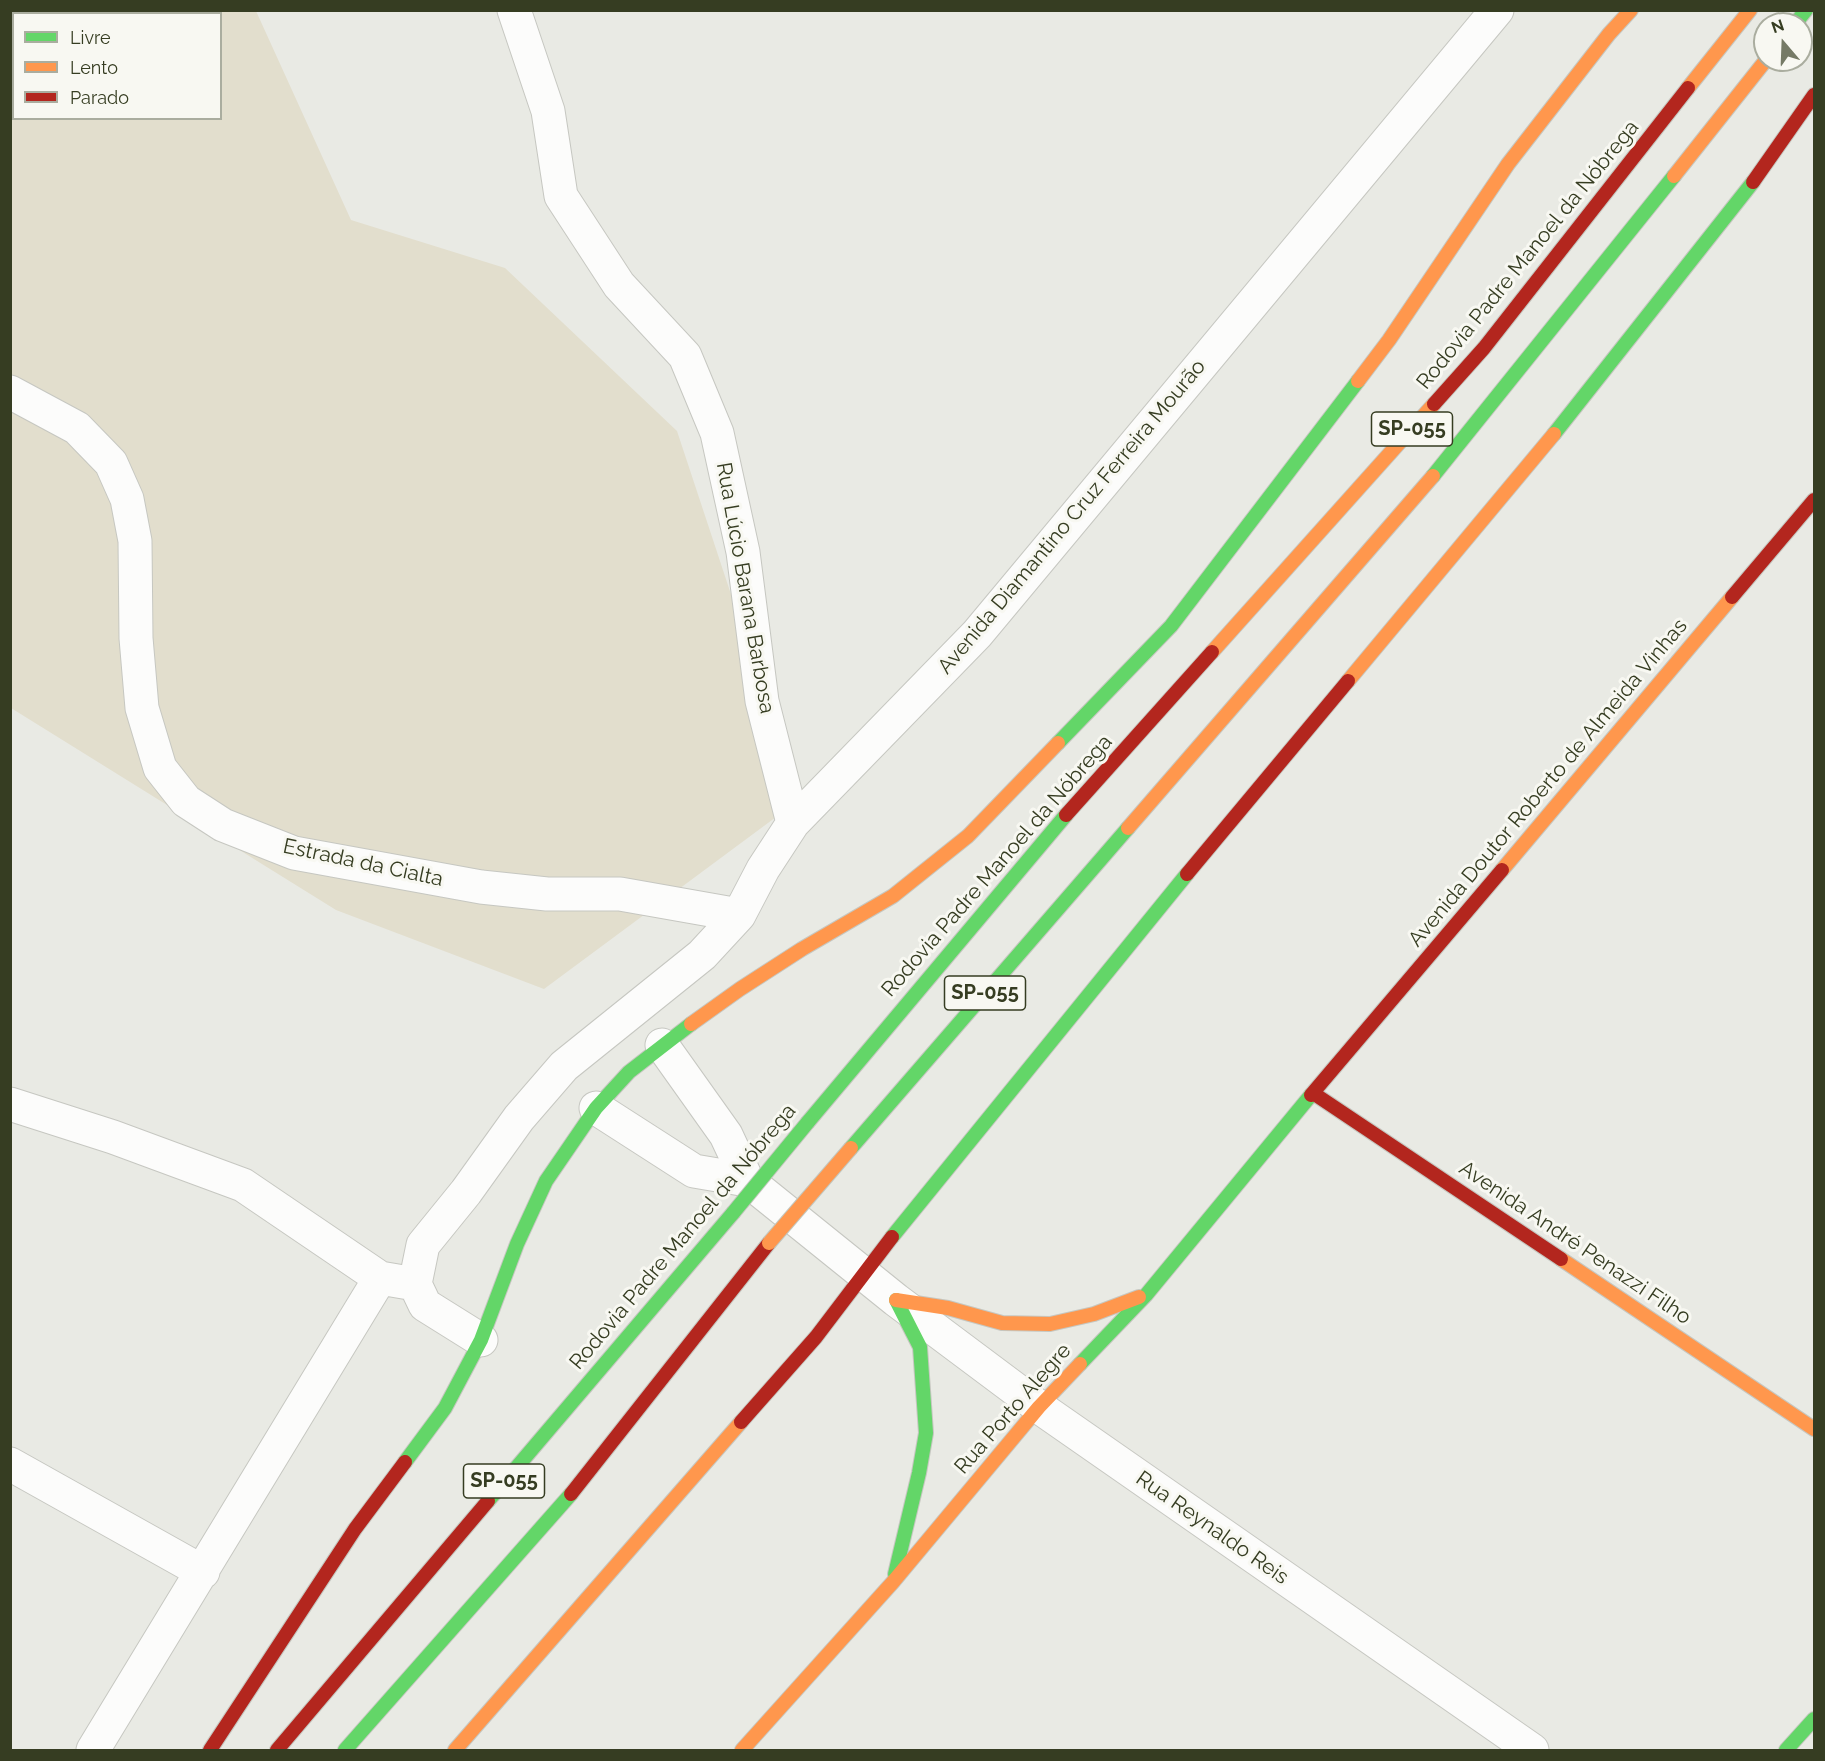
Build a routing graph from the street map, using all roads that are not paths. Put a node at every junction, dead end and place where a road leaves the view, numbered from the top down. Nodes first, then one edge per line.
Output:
1 (514, 10) edge
2 (1497, 10) edge
3 (1631, 10) edge
4 (1750, 10) edge
5 (1756, 72) edge
6 (1815, 95) edge
7 (10, 392) edge
8 (1815, 500) edge
9 (793, 822) junction
10 (740, 915) junction
11 (662, 1045) junction
12 (1313, 1093) junction
13 (10, 1104) edge
14 (596, 1108) junction
15 (747, 1180) junction
16 (863, 1273) junction
17 (380, 1278) junction
18 (415, 1284) junction
19 (1146, 1295) junction
20 (896, 1300) junction
21 (481, 1340) junction
22 (1039, 1407) junction
23 (1815, 1429) edge
24 (10, 1464) edge
25 (203, 1572) junction
26 (893, 1582) junction
27 (1815, 1719) edge
28 (93, 1750) edge
29 (210, 1750) edge
30 (277, 1750) edge
31 (345, 1750) edge
32 (455, 1750) edge
33 (741, 1750) edge
34 (1532, 1750) edge
35 (1786, 1750) edge

1 - 9 street, Rua Lúcio Barana Barbosa
2 - 9 street, Avenida Diamantino Cruz Ferreira Mourão
3 - 11 main road
4 - 30 main road, Rodovia Padre Manoel da Nóbrega / SP-055, bridge
5 - 31 main road, SP-055, bridge
6 - 16 main road
7 - 10 street, Estrada da Cialta
8 - 12 main road, Avenida Doutor Roberto de Almeida Vinhas
9 - 10 street, Avenida Diamantino Cruz Ferreira Mourão
10 - 18 street, Avenida Diamantino Cruz Ferreira Mourão
11 - 14 main road
11 - 15 street
12 - 19 main road, Rua Porto Alegre
12 - 23 main road, Avenida André Penazzi Filho
13 - 17 street
14 - 15 street
14 - 21 main road
15 - 16 street, Rua Reynaldo Reis
16 - 20 street, Rua Reynaldo Reis
16 - 32 main road
17 - 18 street
17 - 25 street
18 - 21 street
19 - 20 main road
19 - 22 main road, Rua Porto Alegre
20 - 22 street, Rua Reynaldo Reis
20 - 26 main road
21 - 29 main road
22 - 26 main road, Rua Porto Alegre
22 - 34 street, Rua Reynaldo Reis
24 - 25 street
25 - 28 street
26 - 33 main road, Rua Porto Alegre
27 - 35 main road

